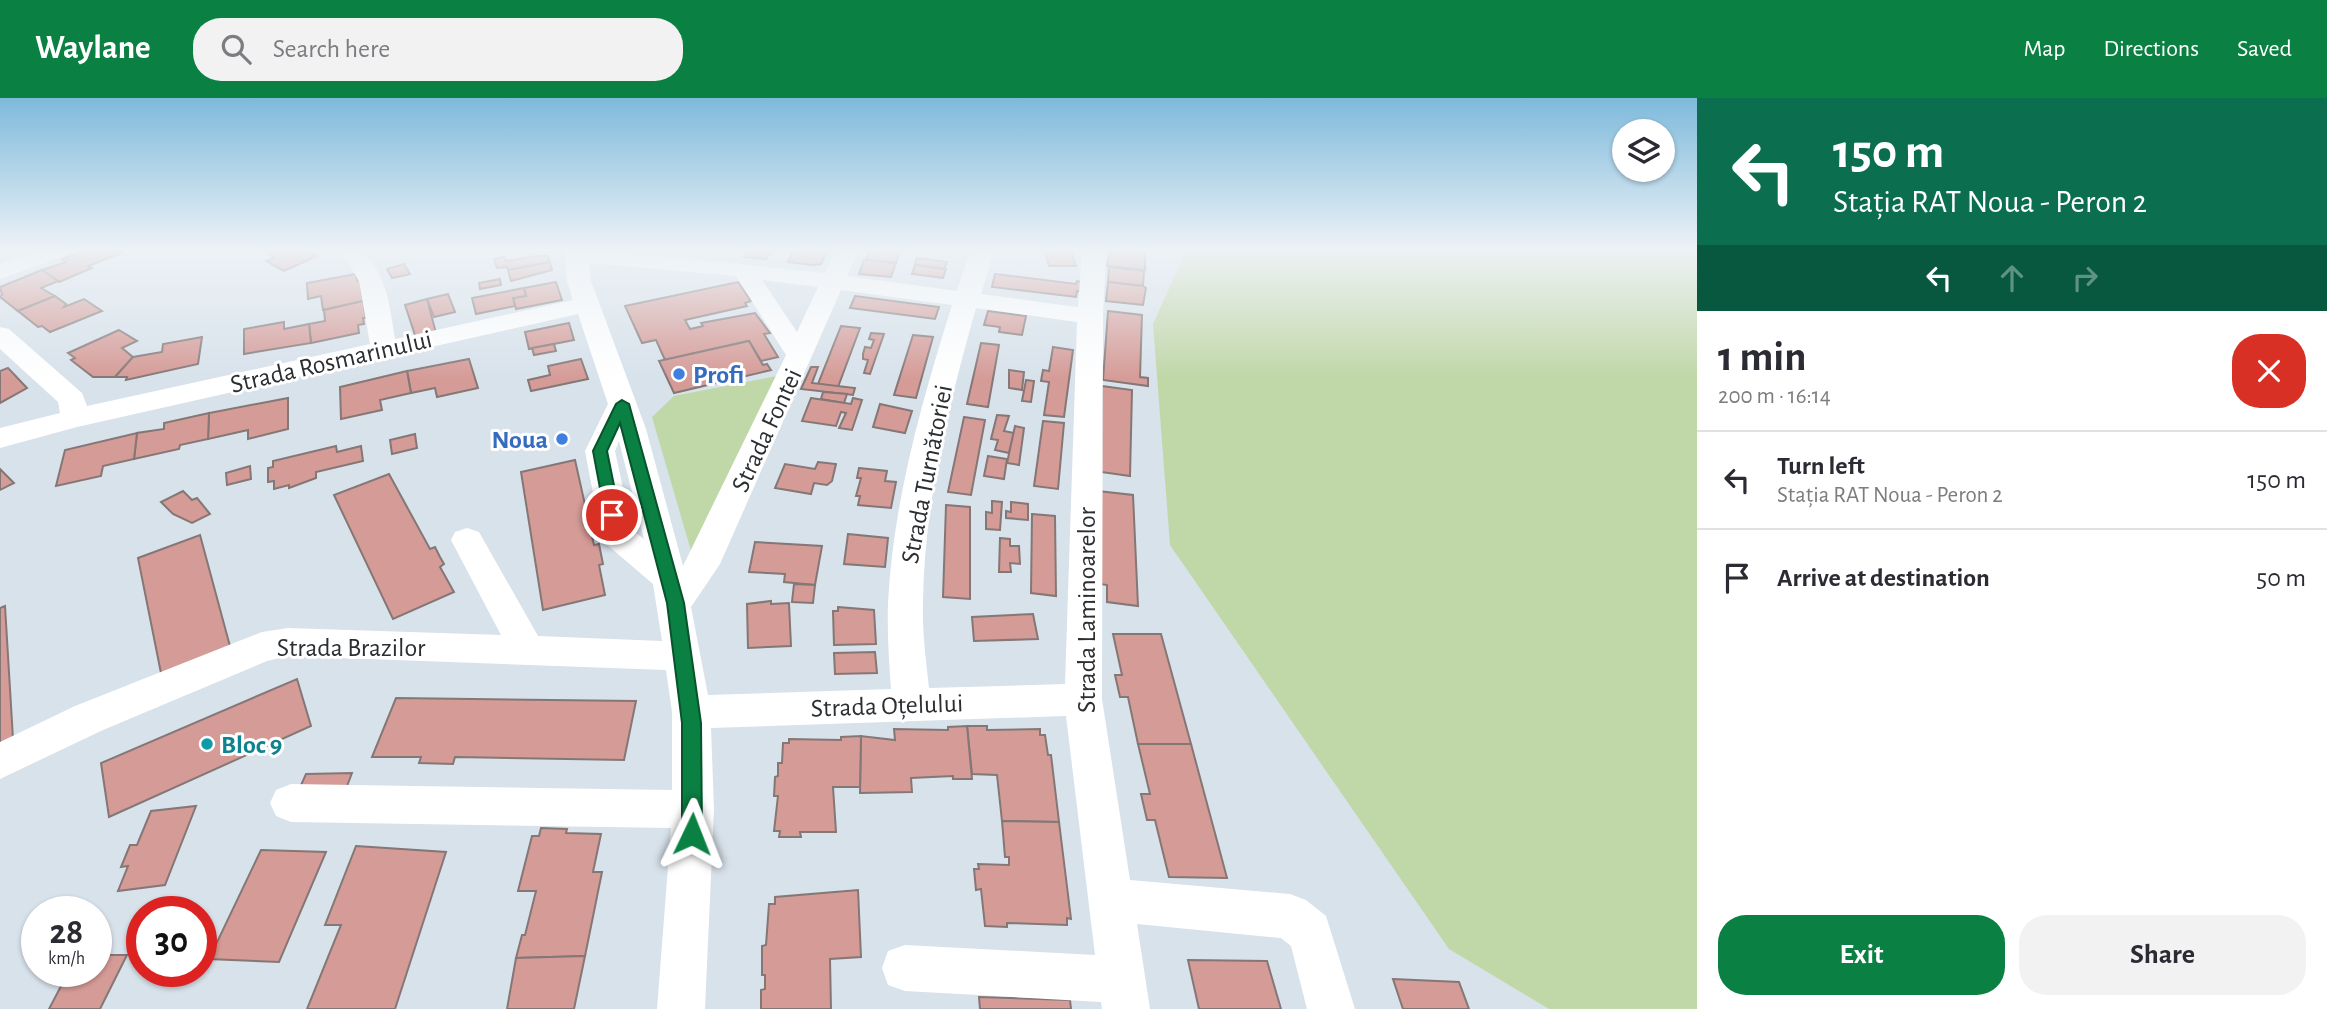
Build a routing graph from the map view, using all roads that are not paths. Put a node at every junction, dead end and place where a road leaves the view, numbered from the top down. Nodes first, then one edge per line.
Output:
1 (373, 294) edge
2 (584, 294) edge
3 (759, 294) edge
4 (829, 294) edge
5 (923, 294) edge
6 (967, 294) edge
7 (1091, 294) edge
8 (965, 299) junction
9 (587, 304) junction
10 (1090, 316) junction
11 (0, 335) edge
12 (384, 349) junction
13 (800, 356) junction
14 (627, 417) junction
15 (75, 418) junction
16 (0, 438) edge
17 (467, 540) dead end
18 (670, 579) junction
19 (527, 650) junction
20 (683, 656) junction
21 (1083, 699) junction
22 (911, 703) junction
23 (691, 712) junction
24 (0, 761) edge
25 (291, 803) dead end
26 (693, 809) junction
27 (1110, 900) junction
28 (905, 968) dead end
29 (1124, 995) edge
30 (681, 1009) edge
31 (1331, 1009) edge

1 - 12 street
2 - 9 street
3 - 13 street
4 - 13 street, Strada Fontei
5 - 8 street
6 - 8 street, Strada Turnătoriei
7 - 10 street, Strada Laminoarelor
8 - 10 street
8 - 22 street, Strada Turnătoriei
9 - 12 street, Strada Rosmarinului
9 - 14 street
10 - 21 street, Strada Laminoarelor
11 - 15 street
12 - 15 street, Strada Rosmarinului
13 - 18 street, Strada Fontei
14 - 18 street
14 - 18 street
15 - 16 street, Strada Rosmarinului
17 - 19 street
18 - 20 street
19 - 20 street, Strada Brazilor
19 - 24 street, Strada Brazilor
20 - 23 street
21 - 22 street, Strada Oțelului
21 - 27 street, Strada Laminoarelor
22 - 23 street, Strada Oțelului
23 - 26 street
25 - 26 street
26 - 30 street
27 - 29 street, Strada Laminoarelor
27 - 31 street
28 - 29 street

